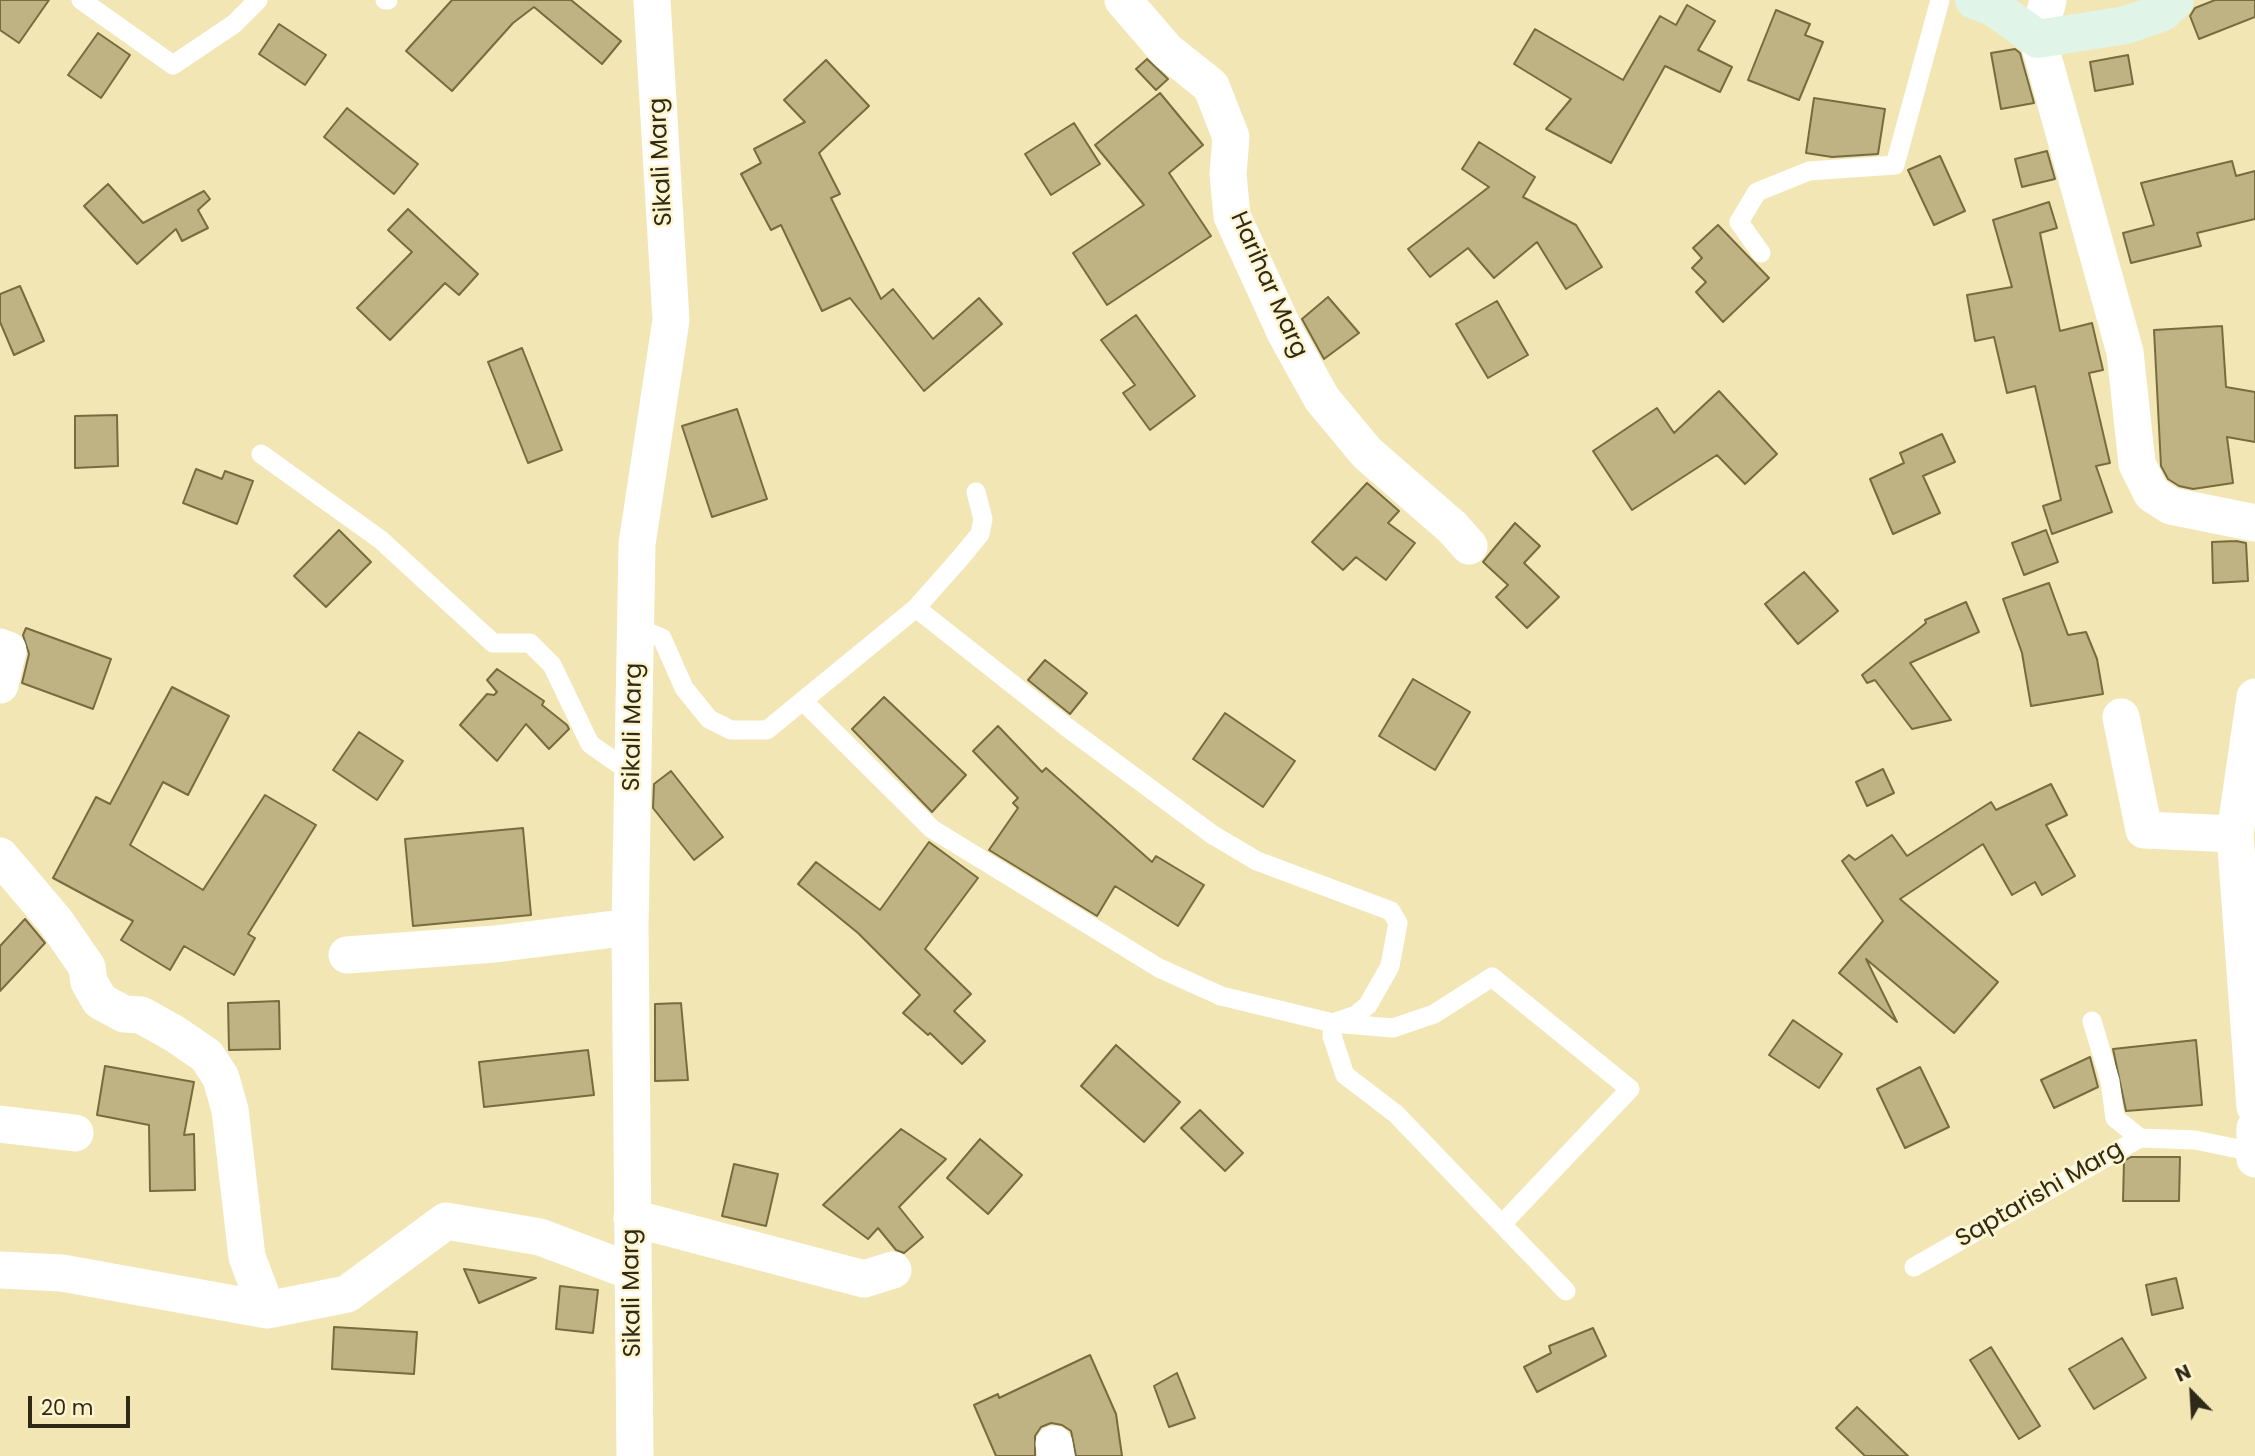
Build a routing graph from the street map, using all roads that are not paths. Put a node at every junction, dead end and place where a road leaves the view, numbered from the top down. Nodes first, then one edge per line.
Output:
1 (81, 0) edge
2 (258, 0) edge
3 (652, 0) edge
4 (1123, 0) edge
5 (1940, 0) edge
6 (1974, 0) edge
7 (2048, 0) edge
8 (2175, 0) edge
9 (2038, 39) junction
10 (1761, 253) dead end
11 (261, 454) dead end
12 (976, 492) dead end
13 (2255, 523) edge
14 (1469, 546) dead end
15 (916, 608) junction
16 (635, 627) junction
17 (0, 647) edge
18 (0, 685) edge
19 (2255, 697) edge
20 (804, 702) junction
21 (2121, 717) dead end
22 (633, 774) junction
23 (2235, 834) junction
24 (0, 856) edge
25 (2248, 926) edge
26 (630, 927) junction
27 (347, 955) dead end
28 (2092, 1021) dead end
29 (1332, 1023) junction
30 (2255, 1107) edge
31 (0, 1124) edge
32 (75, 1133) dead end
33 (2140, 1138) junction
34 (2254, 1146) edge
35 (632, 1218) junction
36 (1502, 1224) junction
37 (1914, 1267) dead end
38 (0, 1270) edge
39 (892, 1270) dead end
40 (633, 1272) junction
41 (1566, 1291) dead end
42 (267, 1310) junction
43 (635, 1456) edge

1 - 2 lane
3 - 16 street, Sikali Marg
4 - 14 street, Harihar Marg
5 - 10 lane
6 - 9 street
7 - 9 street
8 - 9 street
9 - 13 street
11 - 22 lane
12 - 15 lane
15 - 20 lane
15 - 29 lane
16 - 20 lane
16 - 22 street, Sikali Marg
17 - 18 street
19 - 23 street
20 - 29 lane
21 - 23 street
22 - 26 street, Sikali Marg
23 - 25 street
24 - 42 street
25 - 30 street
26 - 27 street
26 - 35 street, Sikali Marg
28 - 33 lane
29 - 36 lane
29 - 36 lane
31 - 32 street
33 - 34 lane, Saptarishi Marg
33 - 37 lane, Saptarishi Marg
35 - 39 street
35 - 40 street, Sikali Marg
36 - 41 lane
38 - 42 street
40 - 42 street
40 - 43 street, Sikali Marg

